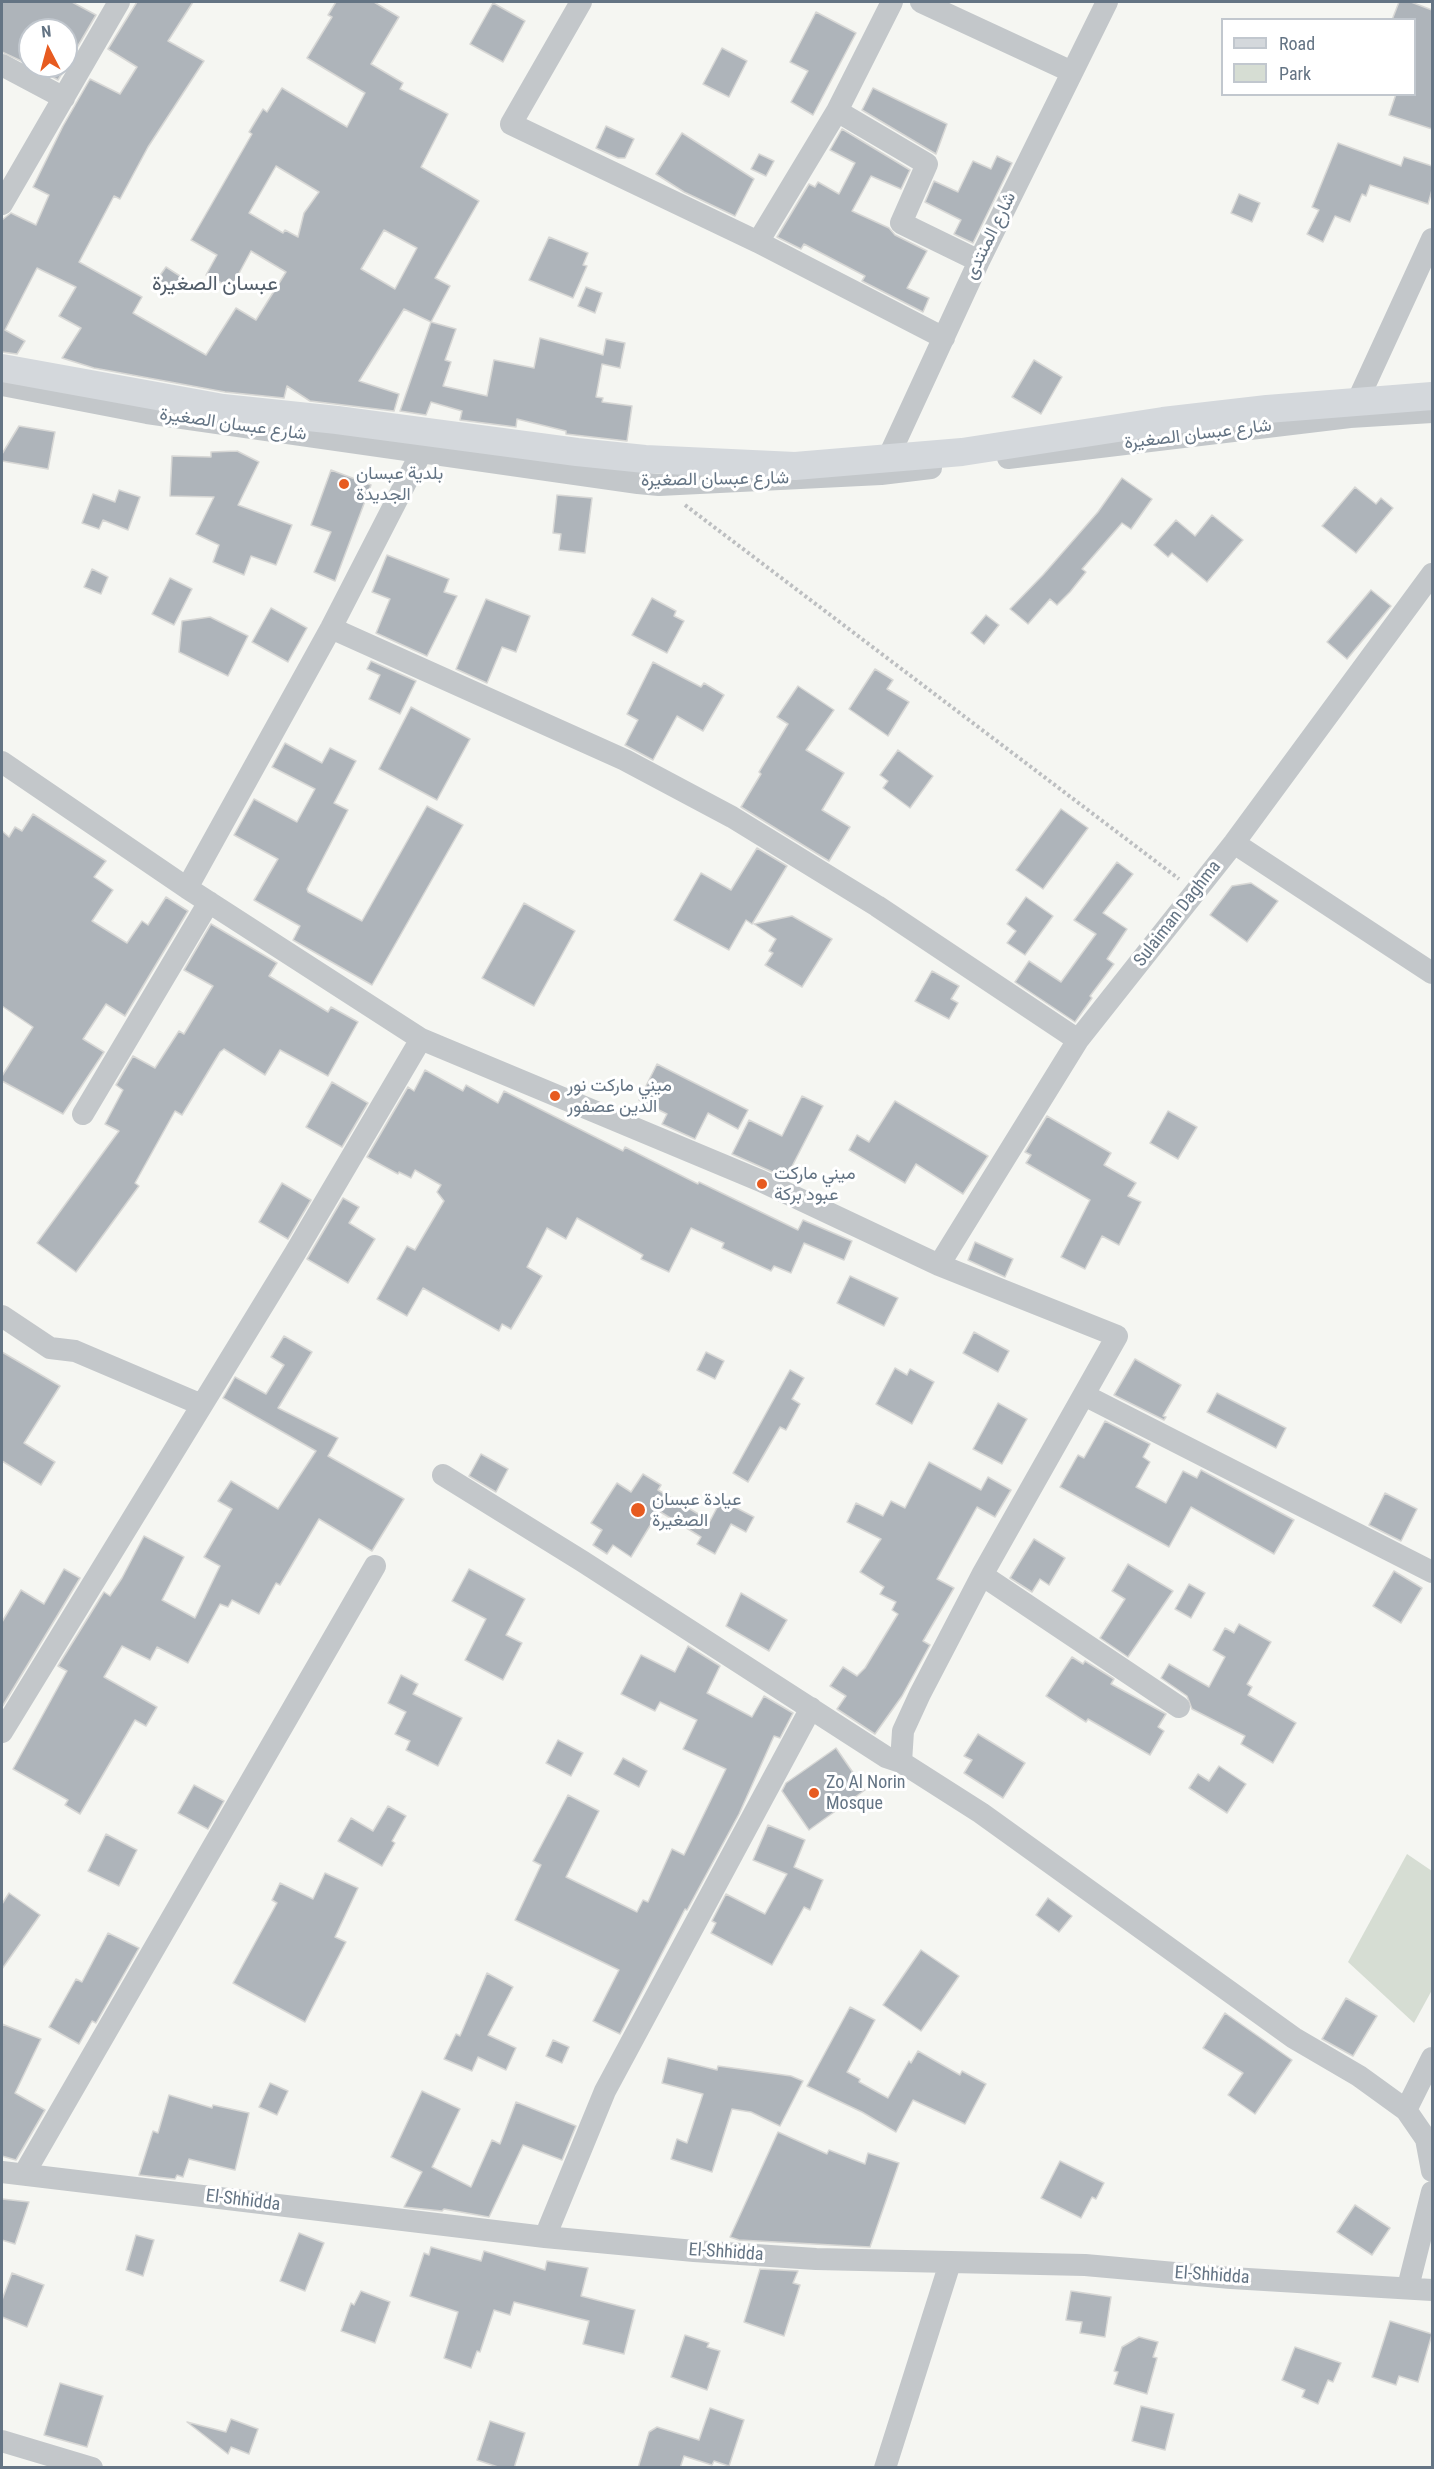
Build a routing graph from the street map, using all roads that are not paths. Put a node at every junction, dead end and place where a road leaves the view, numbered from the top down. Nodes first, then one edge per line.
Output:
1 (119, 2) edge
2 (581, 2) edge
3 (892, 2) edge
4 (921, 2) edge
5 (1107, 2) edge
6 (2, 65) edge
7 (1072, 72) junction
8 (64, 98) junction
9 (837, 111) junction
10 (2, 204) edge
11 (1432, 239) edge
12 (758, 242) junction
13 (979, 261) junction
14 (944, 339) junction
15 (2, 368) edge
16 (2, 385) edge
17 (1432, 396) edge
18 (1353, 409) junction
19 (1432, 412) edge
20 (422, 451) junction
21 (885, 466) junction
22 (1432, 574) edge
23 (331, 628) junction
24 (2, 762) edge
25 (1234, 843) junction
26 (187, 888) junction
27 (209, 902) junction
28 (1430, 968) edge
29 (421, 1039) junction
30 (1078, 1040) junction
31 (83, 1114) dead end
32 (939, 1265) junction
33 (2, 1316) edge
34 (1086, 1396) junction
35 (202, 1405) junction
36 (443, 1475) dead end
37 (375, 1566) dead end
38 (1432, 1572) edge
39 (982, 1575) junction
40 (1179, 1707) dead end
41 (811, 1708) junction
42 (2, 1732) edge
43 (901, 1762) junction
44 (1432, 2058) edge
45 (1406, 2110) junction
46 (1432, 2171) edge
47 (13, 2173) edge
48 (1432, 2192) edge
49 (544, 2237) junction
50 (950, 2263) junction
51 (1408, 2287) junction
52 (1432, 2290) edge
53 (2, 2441) edge
54 (92, 2468) edge
55 (885, 2468) edge

1 - 8 street
2 - 12 street
3 - 9 street
4 - 7 street
5 - 7 street, شارع المنتدى
6 - 8 street
7 - 13 street, شارع المنتدى
8 - 10 street
9 - 12 street
9 - 13 street
11 - 18 street
12 - 14 street
13 - 14 street, شارع المنتدى
14 - 21 street, شارع المنتدى
15 - 21 main road, شارع عبسان الصغيرة
16 - 20 street, شارع عبسان الصغيرة
17 - 18 main road, شارع عبسان الصغيرة
18 - 19 street, شارع عبسان الصغيرة
18 - 21 main road, شارع عبسان الصغيرة
20 - 21 street, شارع عبسان الصغيرة
20 - 23 street
22 - 25 street, Sulaiman Daghma
23 - 26 street
23 - 30 street
24 - 26 street
25 - 28 street
25 - 30 street, Sulaiman Daghma
26 - 27 street
27 - 29 street
27 - 31 street
29 - 32 street
29 - 35 street
30 - 32 street, Sulaiman Daghma
32 - 34 street
33 - 35 street
34 - 38 street
34 - 39 street
35 - 42 street
36 - 41 street
37 - 47 street
39 - 40 street
39 - 43 street
41 - 43 street
41 - 49 street
43 - 45 street
44 - 45 street
45 - 46 street
47 - 49 street, El-Shhidda
48 - 51 street
49 - 50 street, El-Shhidda
50 - 51 street, El-Shhidda
50 - 55 street
51 - 52 street, El-Shhidda
53 - 54 street

